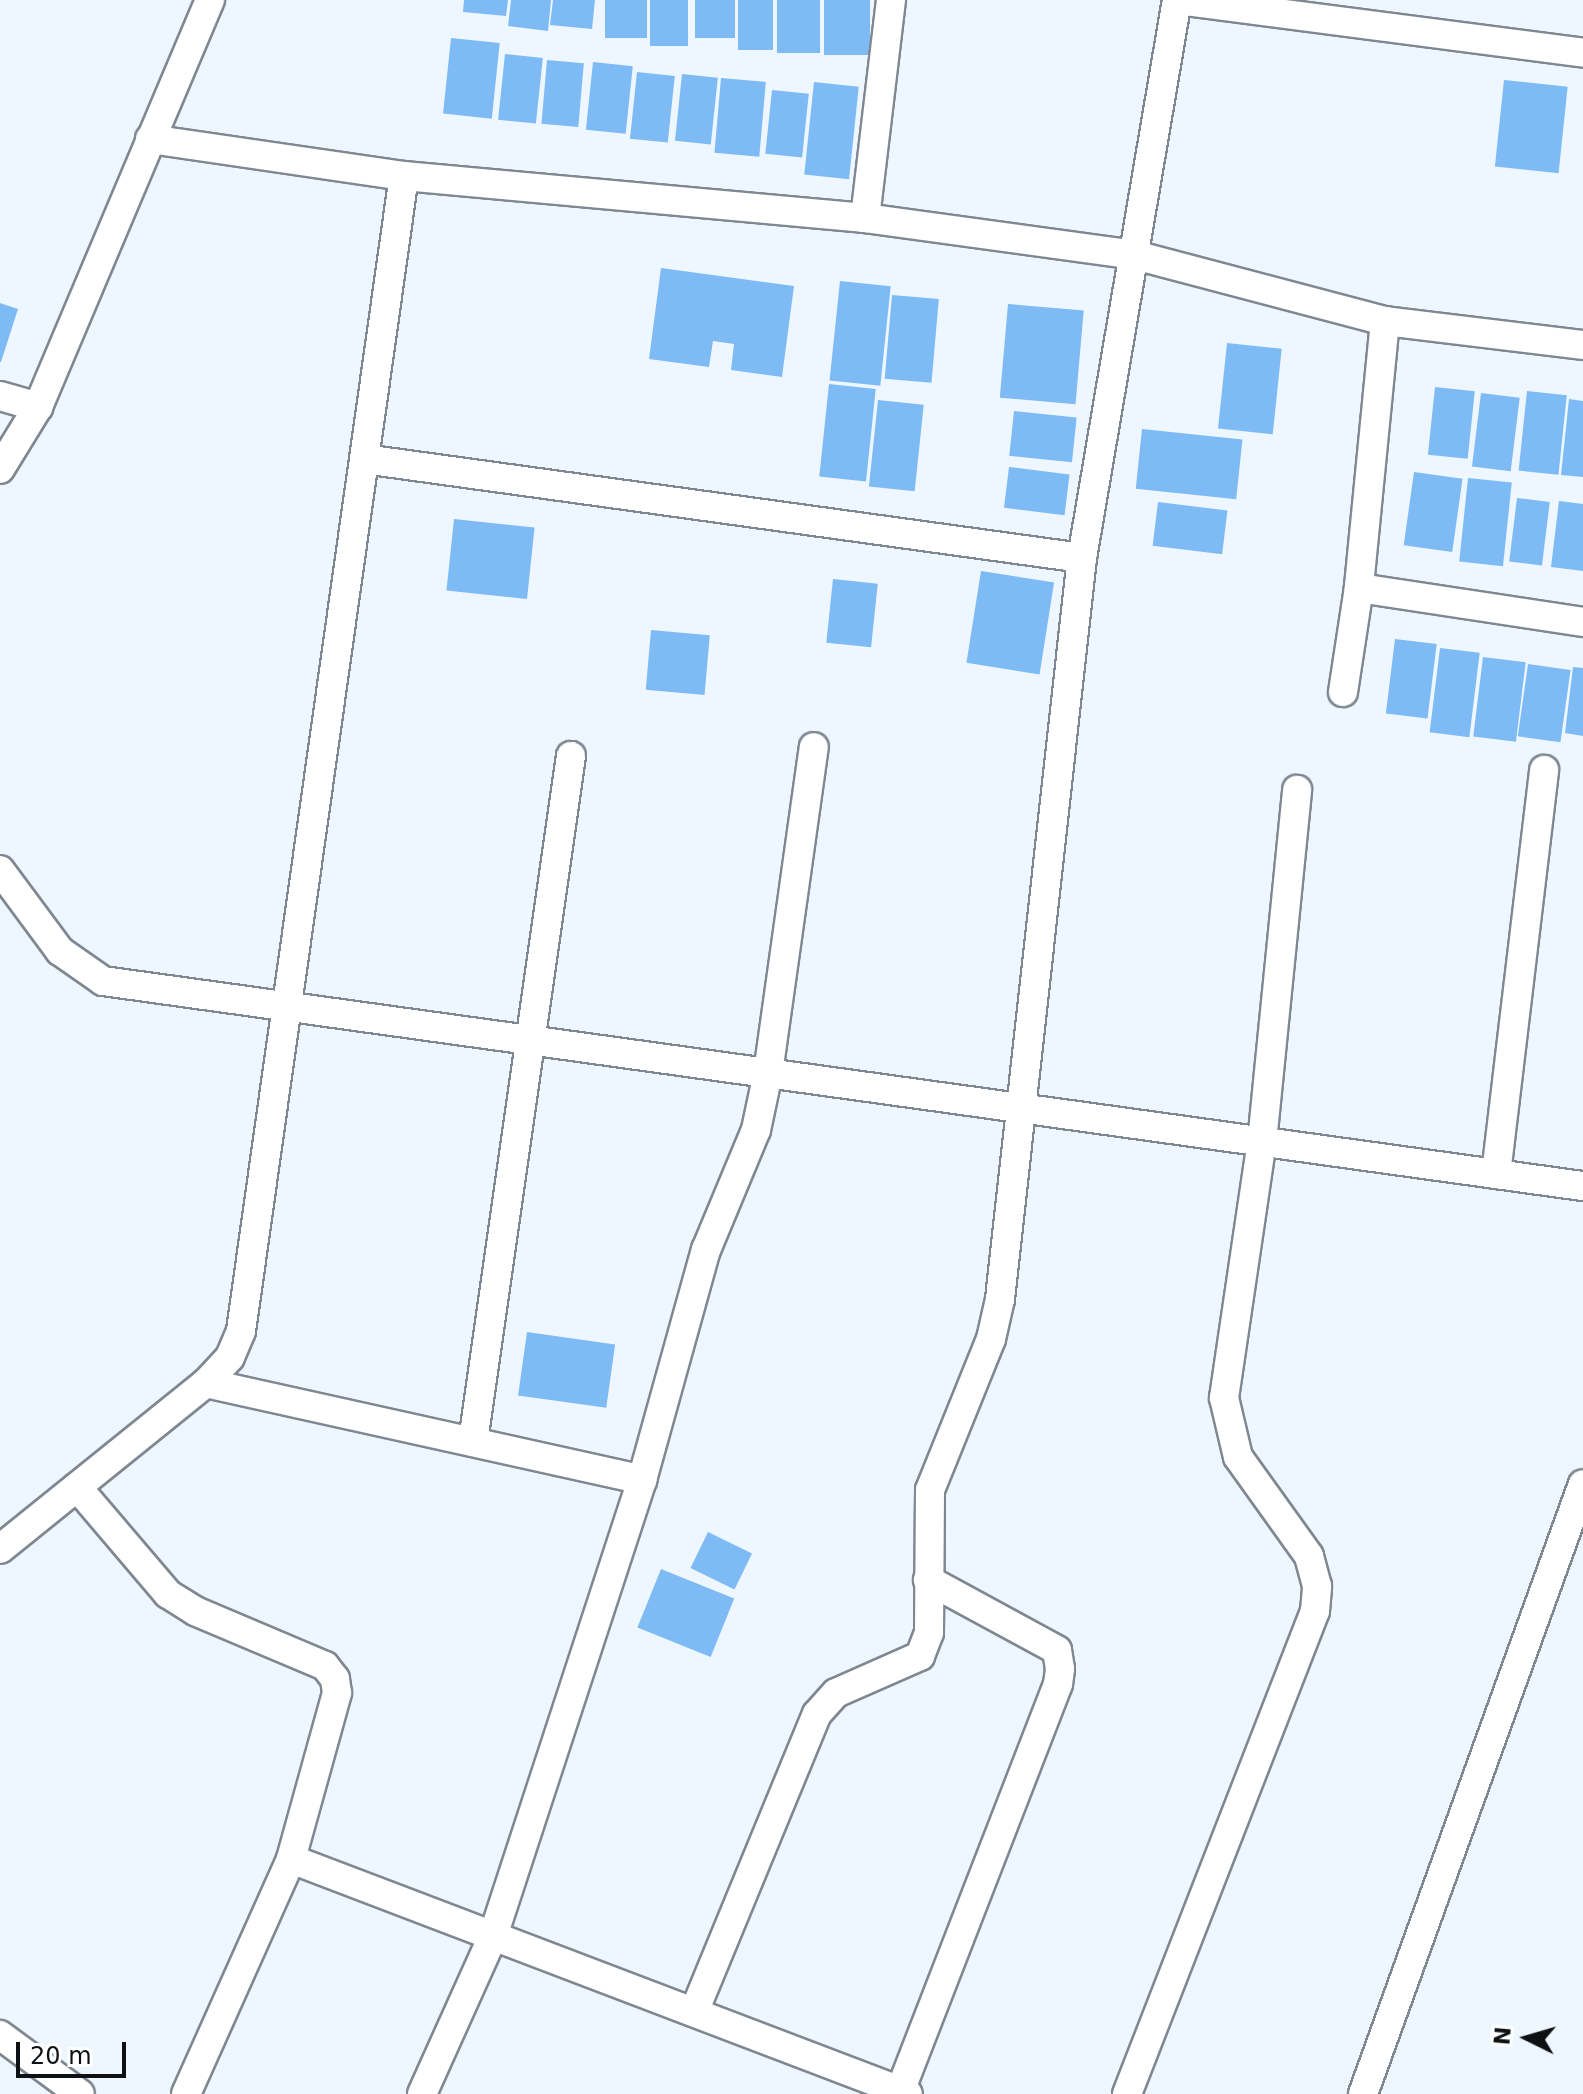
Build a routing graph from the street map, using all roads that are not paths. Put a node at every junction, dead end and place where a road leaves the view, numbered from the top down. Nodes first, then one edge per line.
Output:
1 (210, 0) edge
2 (891, 0) edge
3 (1177, 0) edge
4 (1583, 53) edge
5 (150, 139) junction
6 (404, 176) junction
7 (865, 218) junction
8 (1135, 255) junction
9 (1385, 321) junction
10 (1583, 345) edge
11 (0, 396) edge
12 (38, 407) junction
13 (364, 459) junction
14 (0, 469) edge
15 (1082, 558) junction
16 (1359, 588) junction
17 (1583, 622) edge
18 (1343, 692) dead end
19 (814, 747) dead end
20 (571, 756) dead end
21 (1544, 770) dead end
22 (1297, 790) dead end
23 (0, 870) edge
24 (291, 1005) junction
25 (530, 1042) junction
26 (768, 1073) junction
27 (1024, 1110) junction
28 (1262, 1142) junction
29 (1496, 1174) junction
30 (1583, 1186) edge
31 (206, 1383) junction
32 (473, 1442) junction
33 (642, 1480) junction
34 (1583, 1484) edge
35 (77, 1487) junction
36 (0, 1549) edge
37 (928, 1580) junction
38 (291, 1859) junction
39 (493, 1936) junction
40 (694, 2012) junction
41 (0, 2035) edge
42 (902, 2093) edge
43 (80, 2094) edge
44 (186, 2094) edge
45 (422, 2094) edge
46 (1127, 2094) edge
47 (1363, 2094) edge

1 - 5 street
2 - 7 street
3 - 4 street
3 - 8 street
5 - 6 street
5 - 12 street
6 - 7 street
6 - 13 street
7 - 8 street
8 - 9 street
8 - 15 street
9 - 10 street
9 - 16 street
11 - 12 street
12 - 14 street
13 - 15 street
13 - 24 street
15 - 27 street
16 - 17 street
16 - 18 street
19 - 26 street
20 - 25 street
21 - 29 street
22 - 28 street
23 - 24 street
24 - 25 street
24 - 31 street
25 - 26 street
25 - 32 street
26 - 27 street
26 - 33 street
27 - 28 street
27 - 37 street
28 - 29 street
28 - 46 street
29 - 30 street
31 - 32 street
31 - 35 street
32 - 33 street
33 - 39 street
34 - 47 street
35 - 36 street
35 - 38 street
37 - 40 street
37 - 42 street
38 - 39 street
38 - 44 street
39 - 40 street
39 - 45 street
40 - 42 street
41 - 43 street

